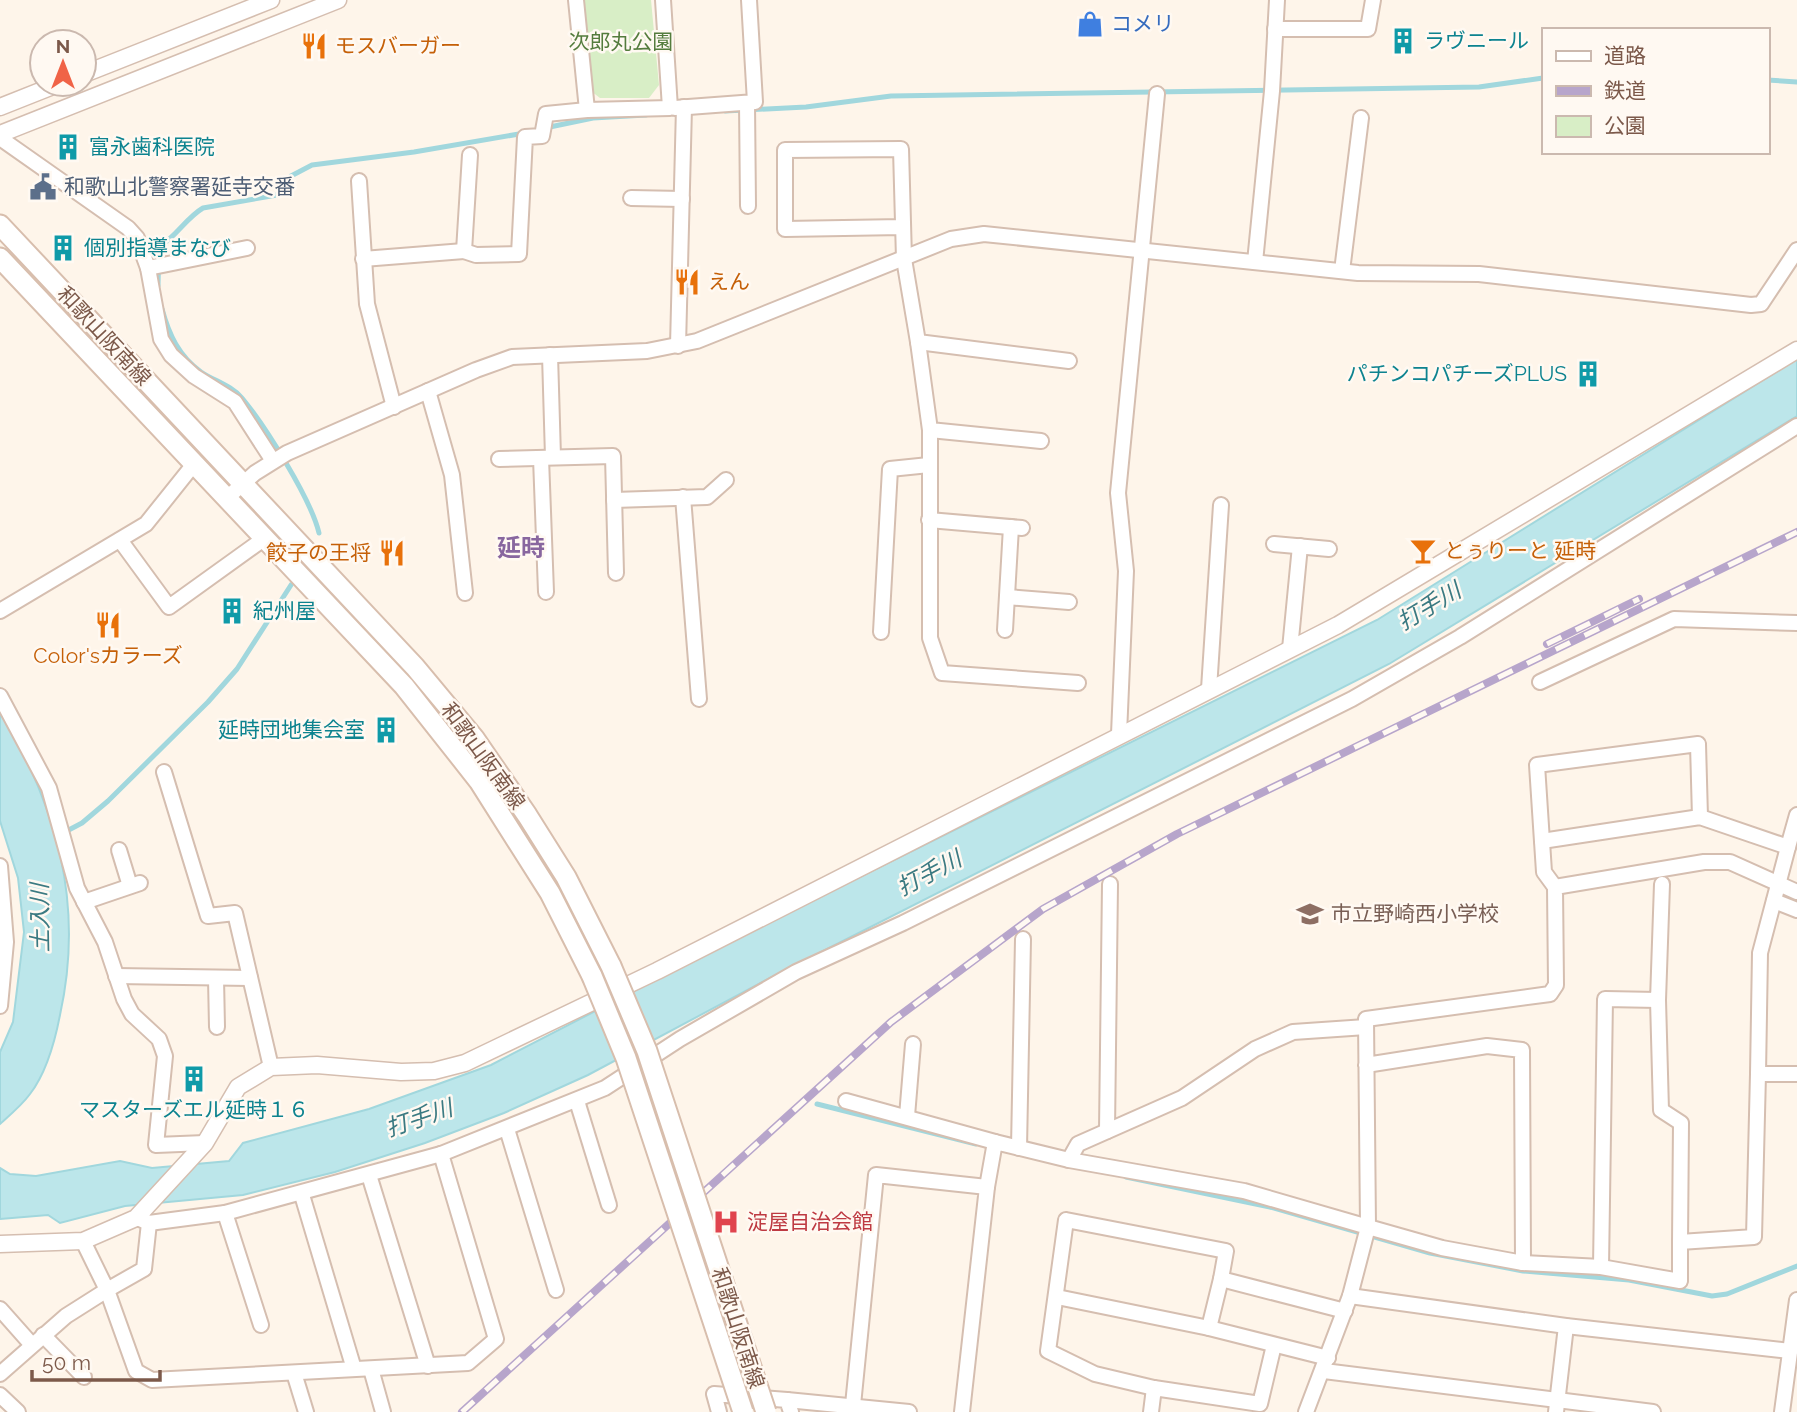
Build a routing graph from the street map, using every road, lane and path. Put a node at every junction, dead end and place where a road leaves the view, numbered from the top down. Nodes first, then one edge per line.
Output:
1 (271, 0) edge
2 (338, 0) edge
3 (576, 0) edge
4 (663, 0) edge
5 (749, 0) edge
6 (1277, 0) edge
7 (1373, 0) edge
8 (1275, 29) junction
9 (98, 68) edge
10 (1157, 93) dead end
11 (28, 96) edge
12 (0, 107) edge
13 (747, 108) junction
14 (587, 110) junction
15 (680, 111) junction
16 (1361, 118) dead end
17 (0, 136) edge
18 (470, 155) dead end
19 (359, 181) dead end
20 (631, 198) dead end
21 (682, 199) junction
22 (748, 206) dead end
23 (0, 225) edge
24 (902, 227) junction
25 (247, 248) dead end
26 (1140, 249) junction
27 (1797, 250) edge
28 (464, 251) junction
29 (0, 258) edge
30 (363, 260) junction
31 (904, 260) junction
32 (1255, 262) junction
33 (154, 267) junction
34 (1342, 271) junction
35 (918, 342) junction
36 (678, 346) junction
37 (1797, 350) edge
38 (550, 355) junction
39 (1069, 361) dead end
40 (428, 391) junction
41 (394, 407) junction
42 (1797, 426) edge
43 (930, 430) junction
44 (1041, 441) dead end
45 (279, 457) junction
46 (547, 457) junction
47 (499, 459) dead end
48 (194, 464) junction
49 (929, 465) junction
50 (726, 480) dead end
51 (242, 484) junction
52 (683, 497) junction
53 (227, 498) junction
54 (614, 500) junction
55 (1221, 505) dead end
56 (929, 520) junction
57 (265, 538) junction
58 (120, 540) junction
59 (1274, 544) dead end
60 (1300, 546) junction
61 (1329, 549) dead end
62 (617, 573) dead end
63 (546, 592) dead end
64 (465, 593) dead end
65 (1007, 597) junction
66 (1069, 602) dead end
67 (0, 611) edge
68 (1797, 623) edge
69 (1005, 630) dead end
70 (881, 632) dead end
71 (1290, 649) junction
72 (1540, 682) dead end
73 (1078, 683) dead end
74 (1209, 689) junction
75 (0, 696) edge
76 (699, 699) dead end
77 (1119, 734) junction
78 (164, 772) dead end
79 (1797, 815) edge
80 (1700, 817) junction
81 (1542, 841) junction
82 (1788, 847) junction
83 (119, 850) dead end
84 (0, 866) edge
85 (1110, 884) dead end
86 (1662, 884) dead end
87 (1778, 885) junction
88 (1555, 887) junction
89 (1797, 892) edge
90 (1774, 901) junction
91 (84, 902) junction
92 (1797, 910) edge
93 (1023, 939) dead end
94 (116, 976) junction
95 (216, 978) junction
96 (250, 978) junction
97 (1658, 1000) junction
98 (0, 1006) edge
99 (217, 1027) dead end
100 (1366, 1027) junction
101 (913, 1044) dead end
102 (1366, 1065) junction
103 (271, 1067) junction
104 (1758, 1074) junction
105 (1797, 1074) edge
106 (577, 1101) junction
107 (846, 1101) dead end
108 (907, 1116) junction
109 (506, 1129) junction
110 (1107, 1131) junction
111 (995, 1142) junction
112 (205, 1143) junction
113 (1019, 1148) junction
114 (441, 1154) junction
115 (1069, 1160) junction
116 (369, 1175) junction
117 (987, 1187) junction
118 (302, 1195) junction
119 (609, 1205) dead end
120 (225, 1213) junction
121 (144, 1216) junction
122 (1368, 1227) junction
123 (83, 1241) junction
124 (1680, 1241) junction
125 (0, 1244) edge
126 (1523, 1264) junction
127 (1601, 1267) junction
128 (1221, 1279) junction
129 (107, 1290) junction
130 (556, 1290) dead end
131 (1350, 1296) junction
132 (1057, 1297) junction
133 (1797, 1300) edge
134 (0, 1309) edge
135 (1345, 1311) junction
136 (261, 1325) dead end
137 (1566, 1326) junction
138 (1209, 1328) junction
139 (37, 1340) junction
140 (1275, 1345) junction
141 (1792, 1357) edge
142 (1326, 1364) junction
143 (428, 1366) junction
144 (354, 1369) junction
145 (371, 1369) junction
146 (294, 1373) junction
147 (0, 1374) edge
148 (84, 1377) dead end
149 (1154, 1388) junction
150 (0, 1395) edge
151 (853, 1405) junction
152 (789, 1406) edge
153 (1557, 1407) edge
154 (18, 1412) edge
155 (306, 1412) edge
156 (383, 1412) edge
157 (719, 1412) edge
158 (743, 1412) edge
159 (766, 1412) edge
160 (909, 1412) edge
161 (962, 1412) edge
162 (1151, 1412) edge
163 (1306, 1412) edge
164 (1653, 1412) edge
165 (1782, 1412) edge

1 - 9 street
2 - 17 street
3 - 14 street
4 - 15 street
5 - 13 street
6 - 8 street
7 - 8 street
8 - 32 street
10 - 26 street
11 - 12 street
13 - 15 street
13 - 22 street
14 - 15 street
14 - 28 street
15 - 21 street
16 - 34 street
17 - 33 street
18 - 28 street
19 - 30 street
20 - 21 street
21 - 36 street
23 - 51 main road, 和歌山阪南線
24 - 24 street
24 - 31 street
25 - 33 street
26 - 31 street
26 - 32 street
26 - 77 street
27 - 34 street
28 - 30 street
29 - 48 main road, 和歌山阪南線
30 - 41 street
31 - 35 street
31 - 36 street
32 - 34 street
33 - 45 street
35 - 39 street
35 - 43 street
36 - 38 street
37 - 71 street
38 - 40 street
38 - 46 street
40 - 41 street
40 - 64 street
41 - 45 street
42 - 106 street
43 - 44 street
43 - 49 street
45 - 51 street
46 - 47 street
46 - 54 street
46 - 63 street
48 - 53 main road, 和歌山阪南線
48 - 58 street
49 - 56 street
49 - 70 street
50 - 52 street
51 - 53 street
51 - 159 main road, 和歌山阪南線, bridge
52 - 54 street
52 - 76 street
53 - 57 main road, 和歌山阪南線
54 - 62 street
55 - 74 street
56 - 65 street
56 - 73 street
57 - 58 street
57 - 158 main road, 和歌山阪南線, bridge
58 - 67 street
59 - 60 street
60 - 61 street
60 - 71 street
65 - 66 street
65 - 69 street
68 - 72 street
71 - 74 street
74 - 77 street
75 - 91 street
77 - 103 street
78 - 96 street
79 - 82 street
80 - 81 street
80 - 81 street
80 - 82 street
81 - 88 street
82 - 87 street
83 - 91 street
84 - 98 street
85 - 110 street
86 - 97 street
87 - 88 street
87 - 89 street
87 - 90 street
88 - 100 street
90 - 92 street
90 - 104 street
91 - 94 street
93 - 113 street
94 - 95 street
94 - 112 street
95 - 96 street
95 - 99 street
96 - 103 street
97 - 124 street
97 - 127 street
100 - 102 street
100 - 110 street
101 - 108 street
102 - 122 street
102 - 126 street
103 - 112 street
104 - 105 street
104 - 124 street
106 - 109 street
106 - 119 street
107 - 108 street
108 - 111 street
109 - 114 street
109 - 130 street
110 - 115 street
111 - 113 street
111 - 117 street
112 - 121 street
113 - 115 street
114 - 116 street
114 - 143 street
115 - 122 street
116 - 118 street
116 - 143 street
117 - 151 street
117 - 161 street
118 - 120 street
118 - 144 street
120 - 121 street
120 - 136 street
121 - 123 street
121 - 129 street
122 - 126 street
122 - 131 street
123 - 125 street
123 - 129 street
124 - 127 street
126 - 127 street
128 - 132 street
128 - 135 street
128 - 138 street
129 - 139 street
129 - 146 street
131 - 135 street
131 - 137 street
132 - 138 street
132 - 149 street
133 - 141 street
134 - 139 street
135 - 142 street
137 - 141 street
137 - 153 street
138 - 140 street
139 - 147 street
139 - 148 street
140 - 142 street
140 - 149 street
141 - 165 street
142 - 153 street
142 - 163 street
143 - 145 street
144 - 145 street
144 - 146 street
145 - 156 street
146 - 155 street
149 - 162 street
150 - 154 street
151 - 152 street
151 - 160 street
152 - 157 street
153 - 164 street

